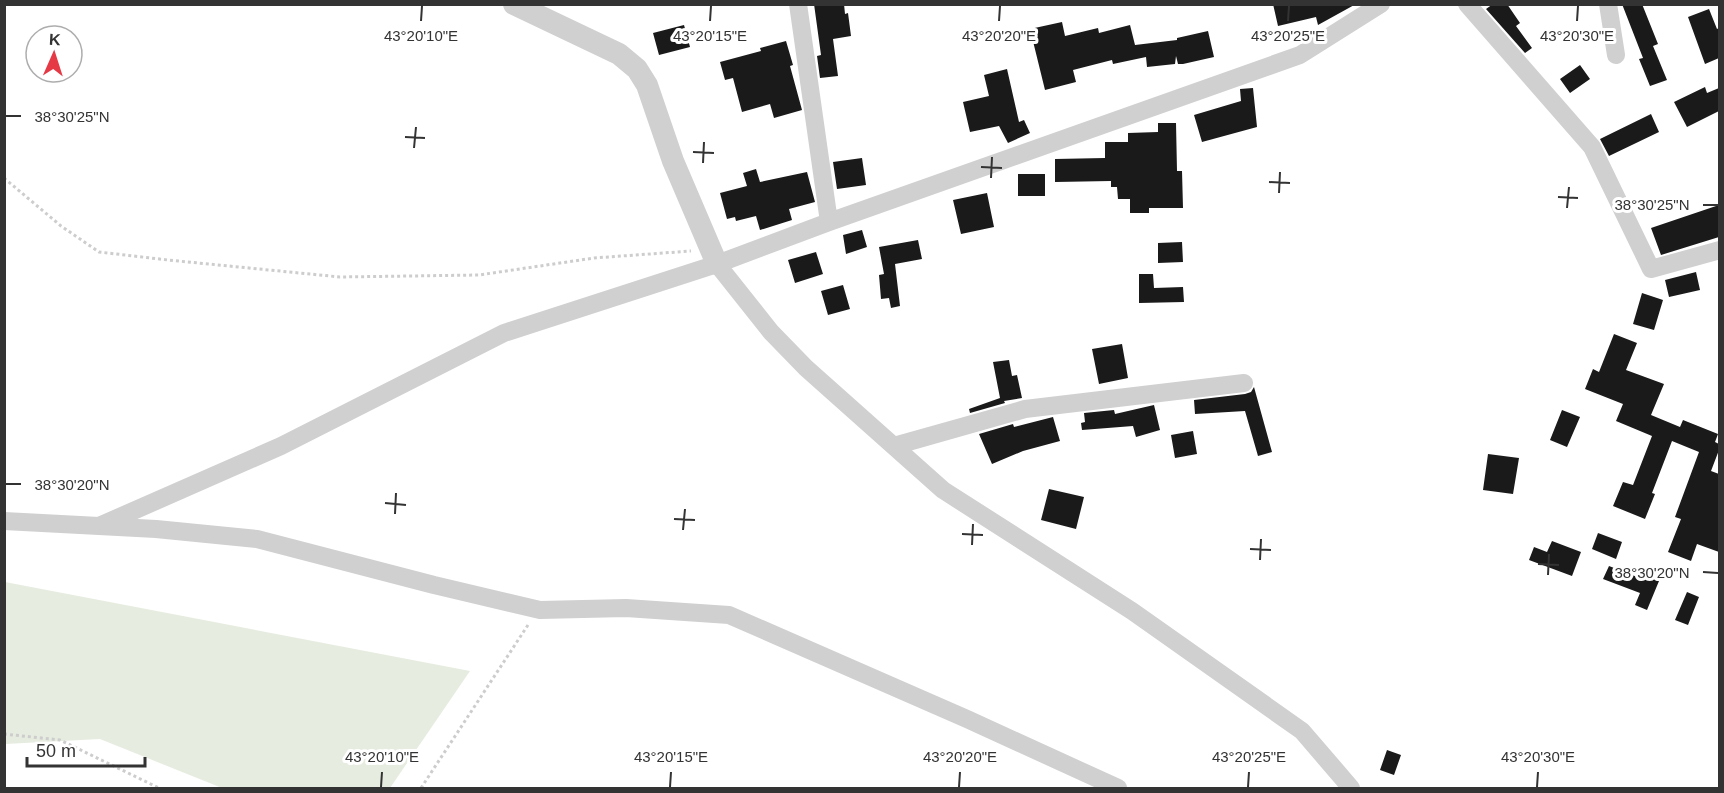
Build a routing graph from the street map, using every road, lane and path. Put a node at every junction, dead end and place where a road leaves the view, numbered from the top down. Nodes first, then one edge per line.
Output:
1 (514, 4) edge
2 (798, 4) edge
3 (1381, 4) edge
4 (1467, 4) edge
5 (1608, 4) edge
6 (1616, 55) dead end
7 (4, 178) edge
8 (829, 222) junction
9 (1719, 250) edge
10 (717, 264) junction
11 (1244, 383) dead end
12 (894, 446) junction
13 (4, 522) edge
14 (99, 526) junction
15 (540, 610) junction
16 (4, 734) edge
17 (159, 789) edge
18 (421, 789) edge
19 (1118, 789) edge
20 (1351, 789) edge

1 - 10 street
2 - 8 street
3 - 8 street
4 - 9 street
5 - 6 street
7 - 10 path
8 - 10 street
10 - 12 street
10 - 14 street
11 - 12 street
12 - 20 street
13 - 14 street
14 - 15 street
15 - 18 path
15 - 19 street
16 - 17 path

